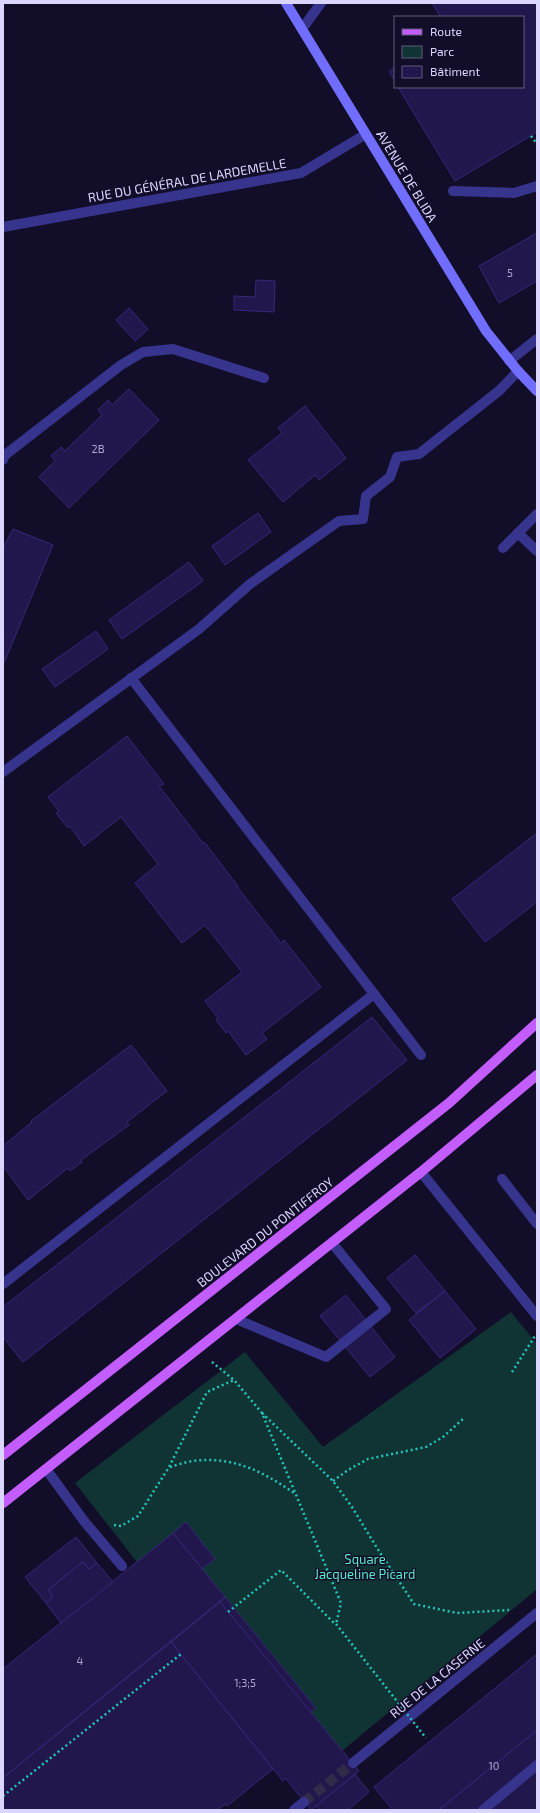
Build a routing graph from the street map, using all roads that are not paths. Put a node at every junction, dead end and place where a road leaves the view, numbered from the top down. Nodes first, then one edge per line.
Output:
1 (286, 3) edge
2 (321, 3) edge
3 (302, 29) junction
4 (366, 134) junction
5 (537, 186) edge
6 (453, 191) dead end
7 (3, 227) edge
8 (537, 339) edge
9 (509, 361) junction
10 (518, 371) junction
11 (264, 378) dead end
12 (537, 391) edge
13 (3, 460) edge
14 (537, 514) edge
15 (518, 533) junction
16 (503, 548) dead end
17 (537, 551) edge
18 (131, 678) junction
19 (3, 772) edge
20 (374, 994) junction
21 (537, 1023) edge
22 (421, 1055) dead end
23 (537, 1076) edge
24 (421, 1172) junction
25 (502, 1179) dead end
26 (537, 1224) edge
27 (332, 1243) junction
28 (3, 1284) edge
29 (537, 1316) edge
30 (236, 1319) junction
31 (3, 1455) edge
32 (46, 1469) junction
33 (3, 1503) edge
34 (122, 1566) dead end
35 (537, 1613) edge
36 (353, 1763) tunnel mouth
37 (537, 1765) edge
38 (304, 1802) tunnel mouth
39 (294, 1810) edge
40 (483, 1810) edge

1 - 3 main road, AVENUE DE BLIDA
2 - 3 street
3 - 4 main road, AVENUE DE BLIDA
4 - 7 street, RUE DU GÉNÉRAL DE LARDEMELLE
4 - 9 main road, AVENUE DE BLIDA
5 - 6 street
8 - 9 street
9 - 10 main road, AVENUE DE BLIDA
10 - 12 main road, AVENUE DE BLIDA
10 - 18 street
11 - 13 street
14 - 15 street
15 - 16 street
15 - 17 street
18 - 19 street
18 - 20 street
20 - 22 street
20 - 28 street
21 - 31 main road, BOULEVARD DU PONTIFFROY
23 - 24 main road
24 - 27 main road
24 - 29 street
25 - 26 street
27 - 30 main road
27 - 30 street
30 - 32 main road
32 - 33 main road
32 - 34 street
35 - 36 street, RUE DE LA CASERNE
37 - 40 street
38 - 39 street

